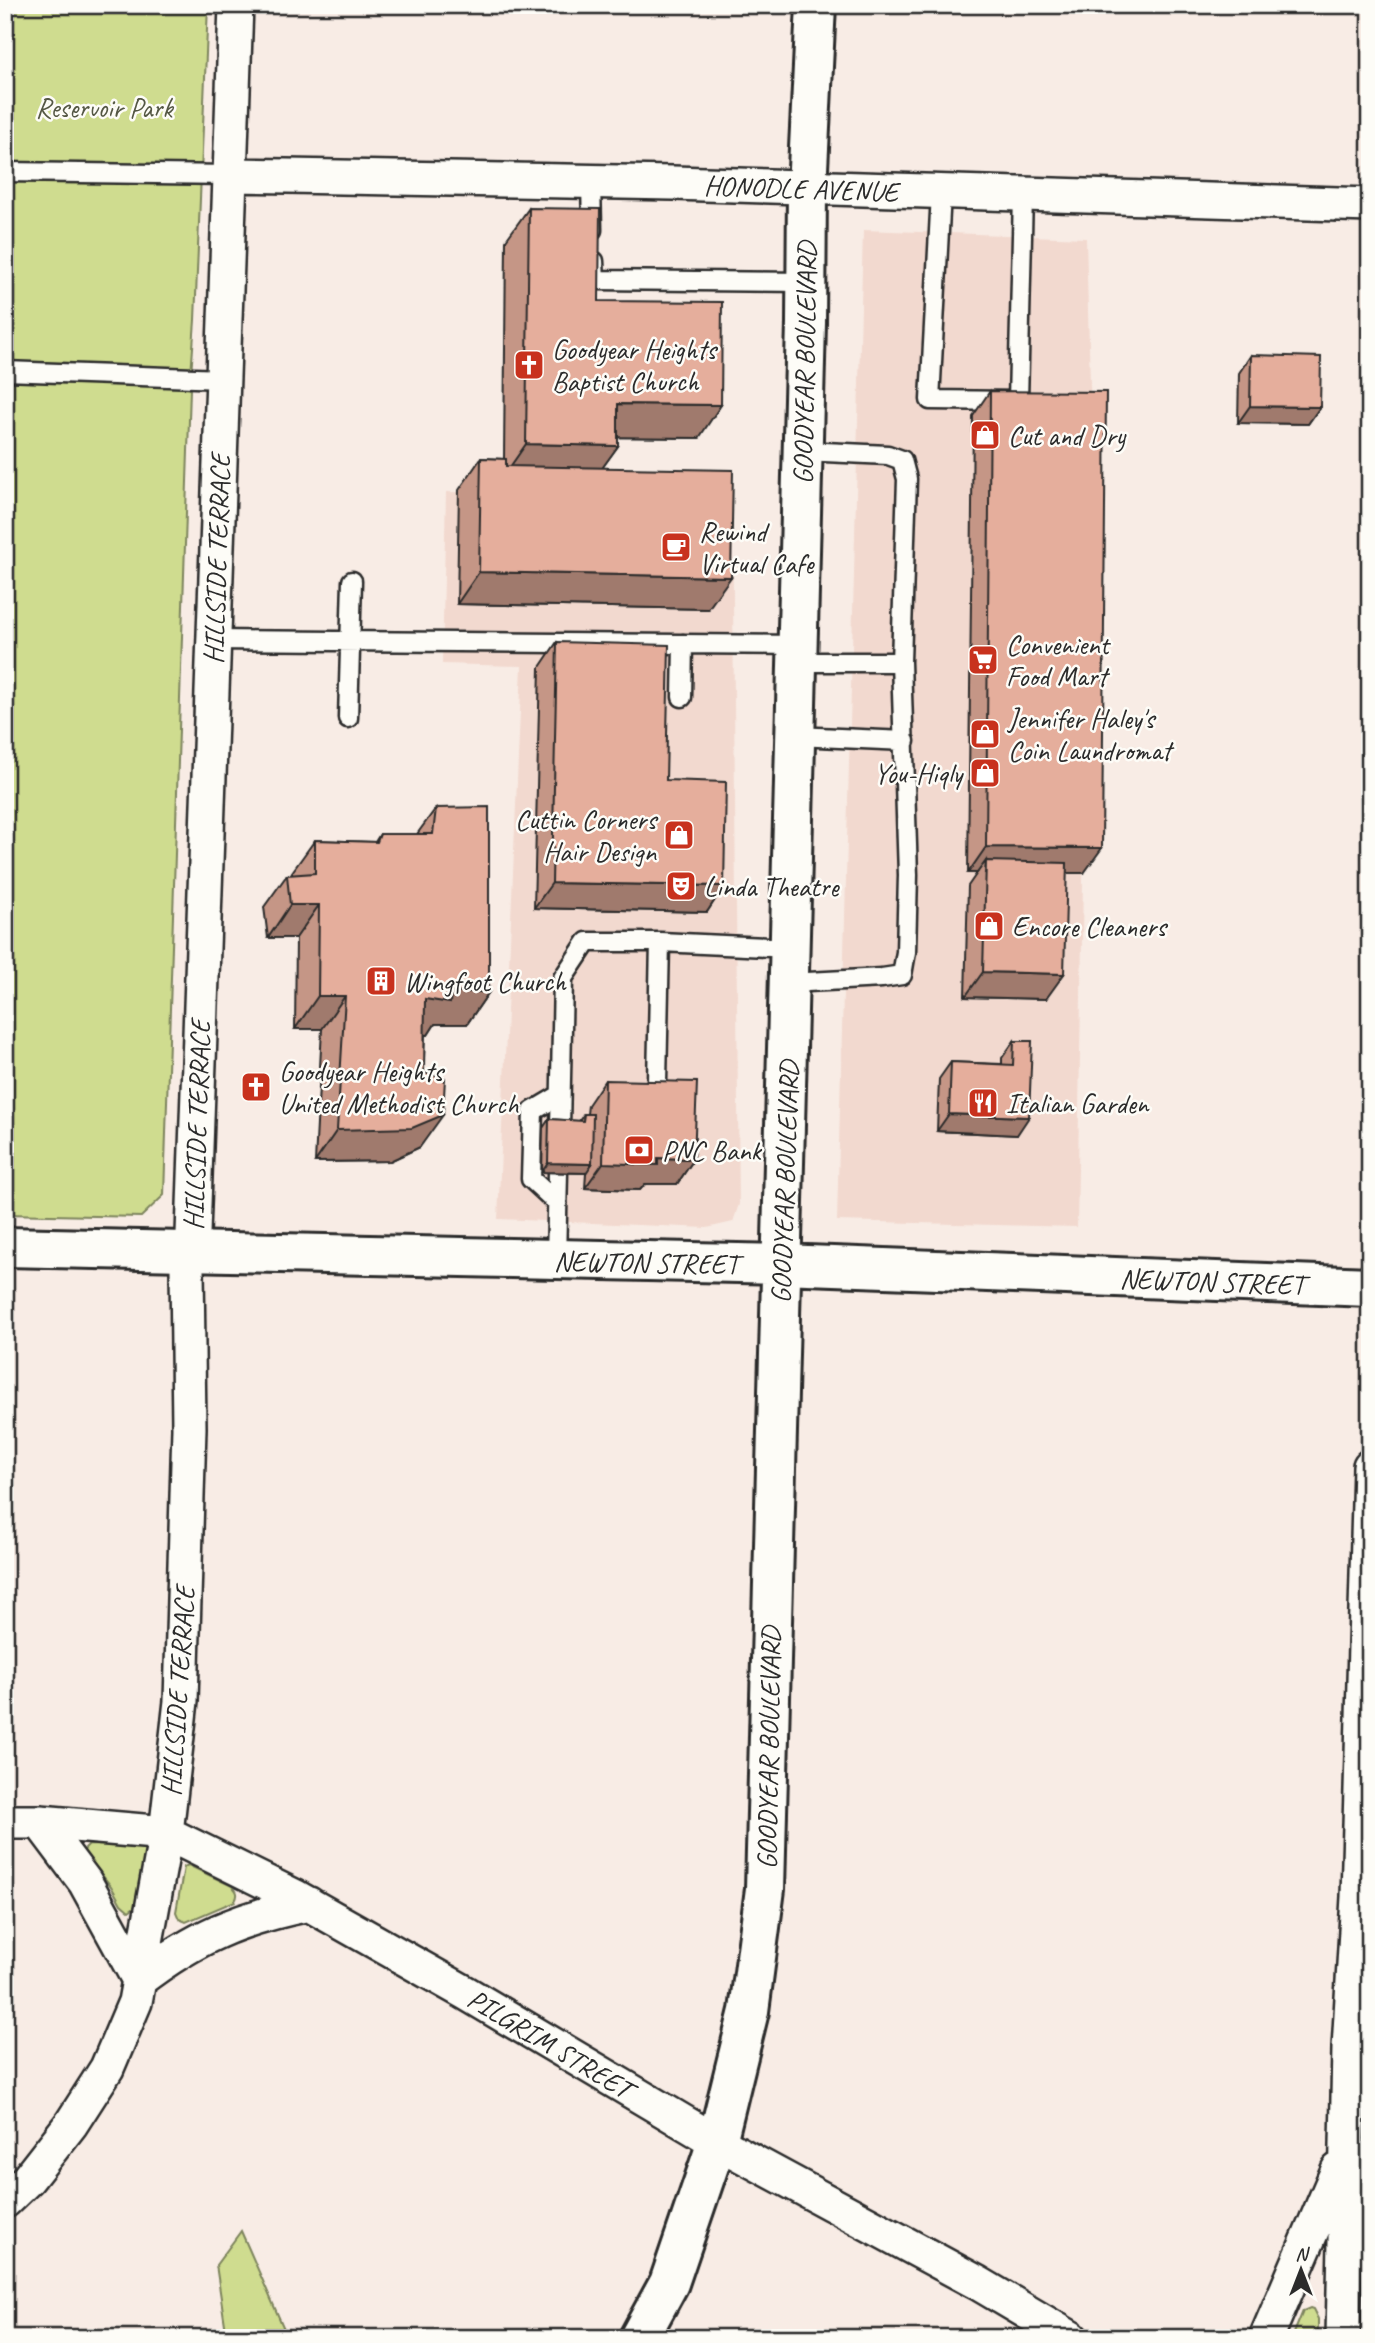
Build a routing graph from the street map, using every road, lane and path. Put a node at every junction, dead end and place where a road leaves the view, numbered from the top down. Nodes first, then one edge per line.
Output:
1 (236, 5) edge
2 (816, 5) edge
3 (5, 172) edge
4 (231, 174) junction
5 (592, 181) junction
6 (807, 189) junction
7 (941, 193) junction
8 (1023, 195) junction
9 (1370, 205) edge
10 (807, 282) junction
11 (5, 371) edge
12 (222, 379) junction
13 (803, 451) junction
14 (352, 582) dead end
15 (213, 640) junction
16 (350, 641) junction
17 (684, 644) junction
18 (798, 654) junction
19 (901, 662) junction
20 (682, 696) dead end
21 (348, 718) dead end
22 (796, 736) junction
23 (905, 741) junction
24 (660, 942) junction
25 (790, 965) junction
26 (657, 1082) edge
27 (560, 1095) junction
28 (560, 1129) edge
29 (558, 1172) edge
30 (557, 1203) junction
31 (5, 1247) edge
32 (190, 1253) junction
33 (556, 1260) junction
34 (782, 1264) junction
35 (1370, 1287) edge
36 (1370, 1466) edge
37 (5, 1822) edge
38 (40, 1822) junction
39 (166, 1833) junction
40 (309, 1904) junction
41 (139, 1980) junction
42 (717, 2142) junction
43 (1346, 2151) junction
44 (5, 2201) edge
45 (639, 2338) edge
46 (1071, 2338) edge
47 (1266, 2338) edge
48 (1343, 2338) edge

1 - 4 street, HILLSIDE TERRACE
2 - 6 street, GOODYEAR BOULEVARD
3 - 4 lane
4 - 5 street, HONODLE AVENUE
4 - 12 street, HILLSIDE TERRACE
5 - 6 street, HONODLE AVENUE
5 - 10 lane
6 - 7 street, HONODLE AVENUE
6 - 10 street, GOODYEAR BOULEVARD
7 - 8 street, HONODLE AVENUE
7 - 8 lane
8 - 9 street, HONODLE AVENUE
10 - 13 street, GOODYEAR BOULEVARD
11 - 12 lane
12 - 15 street, HILLSIDE TERRACE
13 - 18 street, GOODYEAR BOULEVARD
13 - 19 lane
14 - 16 lane
15 - 16 lane
15 - 32 street, HILLSIDE TERRACE
16 - 17 lane
16 - 21 lane
17 - 18 lane
17 - 20 lane
18 - 19 lane
18 - 22 street, GOODYEAR BOULEVARD
19 - 23 lane
22 - 23 lane
22 - 25 street, GOODYEAR BOULEVARD
23 - 25 lane
24 - 25 lane
24 - 26 lane
24 - 27 lane
25 - 34 street, GOODYEAR BOULEVARD
27 - 28 lane
27 - 30 lane
29 - 30 lane
30 - 33 lane
31 - 32 street, NEWTON STREET
32 - 33 street, NEWTON STREET
32 - 39 street, HILLSIDE TERRACE
33 - 34 street, NEWTON STREET
34 - 35 street, NEWTON STREET
34 - 42 street, GOODYEAR BOULEVARD
36 - 43 street
37 - 38 street, PILGRIM STREET
38 - 39 street, PILGRIM STREET
38 - 41 street
39 - 40 street, PILGRIM STREET
39 - 41 street, HILLSIDE TERRACE
40 - 41 street
40 - 42 street, PILGRIM STREET
41 - 44 street, HILLSIDE TERRACE
42 - 45 street, GOODYEAR BOULEVARD
42 - 46 street, PILGRIM STREET
43 - 47 street
43 - 48 street

